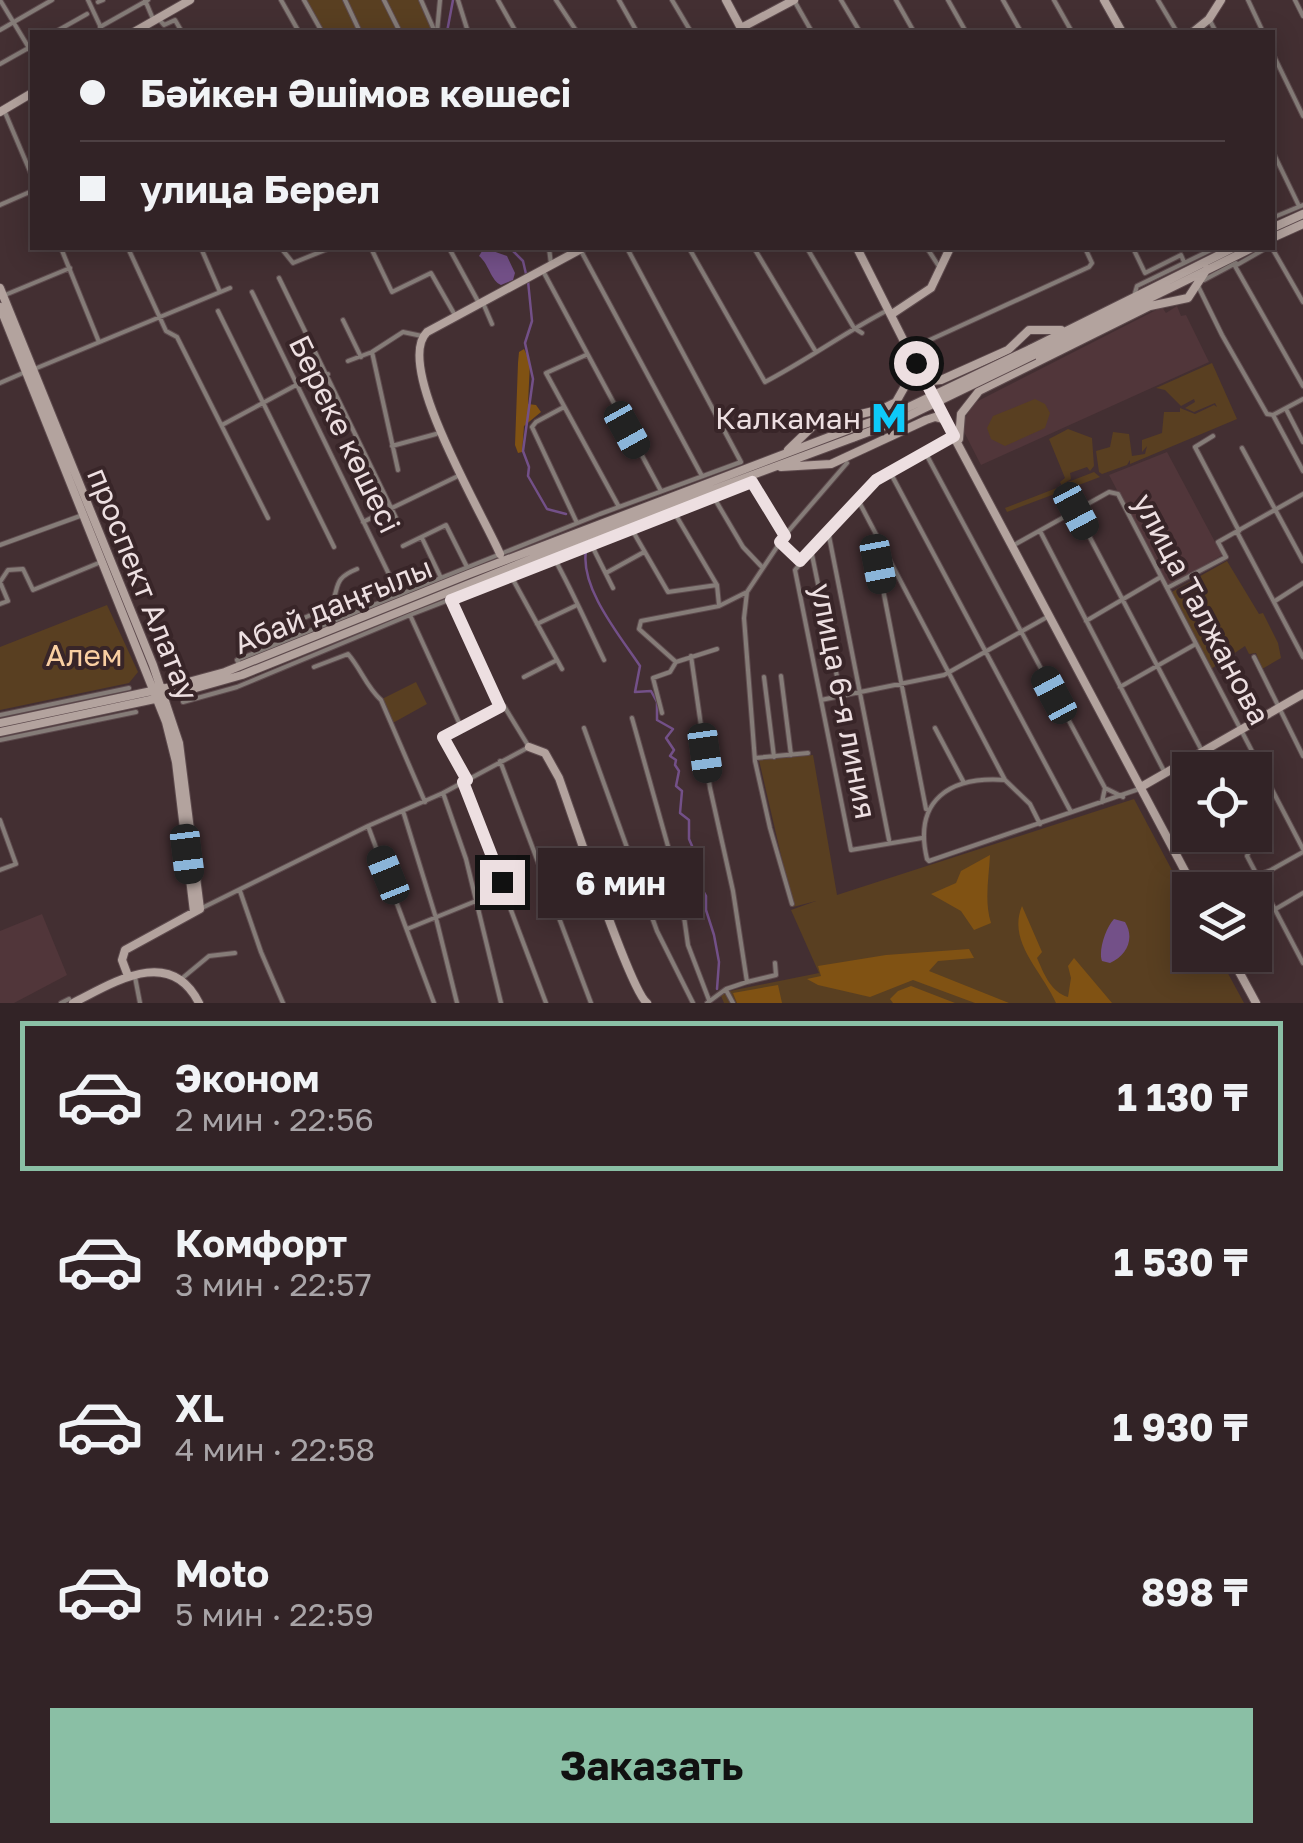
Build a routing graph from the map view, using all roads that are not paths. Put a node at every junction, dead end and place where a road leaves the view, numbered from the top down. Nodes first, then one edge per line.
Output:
1 (0, 0) edge
2 (52, 0) edge
3 (88, 0) edge
4 (146, 0) edge
5 (190, 0) edge
6 (281, 0) edge
7 (304, 0) edge
8 (345, 0) edge
9 (384, 0) edge
10 (421, 0) edge
11 (440, 0) edge
12 (458, 0) edge
13 (498, 0) edge
14 (556, 0) edge
15 (619, 0) edge
16 (672, 0) edge
17 (726, 0) edge
18 (841, 0) edge
19 (896, 0) edge
20 (948, 0) edge
21 (1003, 0) edge
22 (1054, 0) edge
23 (1104, 0) edge
24 (1158, 0) edge
25 (1210, 0) edge
26 (1221, 0) edge
27 (1248, 0) edge
28 (1295, 0) edge
29 (790, 1) edge
30 (1215, 9) junction
31 (86, 14) dead end
32 (1303, 16) edge
33 (156, 20) junction
34 (1209, 20) junction
35 (13, 23) junction
36 (0, 30) edge
37 (58, 30) edge
38 (102, 30) edge
39 (138, 30) edge
40 (181, 30) edge
41 (298, 30) edge
42 (321, 30) edge
43 (359, 30) edge
44 (399, 30) edge
45 (435, 30) edge
46 (436, 30) edge
47 (467, 30) edge
48 (515, 30) edge
49 (576, 30) edge
50 (636, 30) edge
51 (690, 30) edge
52 (739, 30) edge
53 (741, 30) edge
54 (811, 30) edge
55 (859, 30) edge
56 (913, 30) edge
57 (965, 30) edge
58 (1021, 30) edge
59 (1071, 30) edge
60 (1121, 30) edge
61 (1175, 30) edge
62 (1195, 30) edge
63 (1215, 30) edge
64 (1262, 30) edge
65 (30, 48) edge
66 (30, 49) edge
67 (1275, 58) edge
68 (0, 64) edge
69 (30, 94) edge
70 (2, 111) edge
71 (1303, 116) edge
72 (1275, 156) edge
73 (30, 172) edge
74 (30, 193) edge
75 (0, 204) edge
76 (1302, 208) edge
77 (1275, 217) edge
78 (1303, 224) edge
79 (1275, 226) edge
80 (1275, 237) edge
81 (62, 250) edge
82 (129, 250) edge
83 (202, 250) edge
84 (282, 250) edge
85 (325, 250) edge
86 (372, 250) edge
87 (450, 250) edge
88 (549, 250) edge
89 (578, 250) edge
90 (583, 250) edge
91 (628, 250) edge
92 (691, 250) edge
93 (755, 250) edge
94 (808, 250) edge
95 (858, 250) edge
96 (928, 250) edge
97 (949, 250) edge
98 (1086, 250) edge
99 (1133, 250) edge
100 (1179, 250) edge
101 (1211, 250) edge
102 (1228, 250) edge
103 (1248, 250) edge
104 (1262, 250) edge
105 (1267, 250) edge
106 (1181, 255) junction
107 (1236, 263) junction
108 (551, 264) junction
109 (1186, 266) junction
110 (70, 268) junction
111 (1207, 269) junction
112 (542, 270) junction
113 (940, 270) junction
114 (278, 278) dead end
115 (230, 288) dead end
116 (1165, 290) junction
117 (220, 292) junction
118 (252, 292) dead end
119 (1, 294) edge
120 (1181, 301) junction
121 (1303, 302) edge
122 (482, 304) junction
123 (0, 306) edge
124 (218, 311) dead end
125 (891, 311) junction
126 (160, 317) junction
127 (456, 317) junction
128 (344, 320) dead end
129 (492, 324) dead end
130 (854, 328) junction
131 (1071, 328) junction
132 (1026, 332) junction
133 (862, 333) dead end
134 (422, 336) junction
135 (99, 342) junction
136 (911, 351) junction
137 (372, 352) junction
138 (816, 352) junction
139 (1032, 352) junction
140 (586, 355) junction
141 (361, 357) junction
142 (348, 361) dead end
143 (30, 371) junction
144 (328, 374) junction
145 (921, 375) junction
146 (941, 380) junction
147 (0, 383) edge
148 (296, 384) junction
149 (927, 386) junction
150 (1303, 386) edge
151 (906, 388) junction
152 (1303, 400) edge
153 (263, 402) junction
154 (564, 407) junction
155 (939, 409) junction
156 (1286, 410) junction
157 (961, 414) junction
158 (1273, 415) junction
159 (819, 423) junction
160 (222, 425) junction
161 (436, 434) dead end
162 (954, 436) junction
163 (1213, 436) dead end
164 (828, 442) junction
165 (1303, 442) edge
166 (392, 446) junction
167 (960, 446) junction
168 (1242, 448) dead end
169 (925, 452) junction
170 (780, 455) junction
171 (830, 464) junction
172 (847, 464) dead end
173 (771, 468) junction
174 (398, 470) dead end
175 (1303, 471) edge
176 (890, 472) junction
177 (460, 476) junction
178 (702, 476) junction
179 (731, 478) junction
180 (721, 482) junction
181 (661, 491) junction
182 (713, 494) junction
183 (1303, 494) edge
184 (857, 498) junction
185 (391, 507) junction
186 (619, 507) junction
187 (1275, 510) junction
188 (1076, 511) junction
189 (604, 512) junction
190 (674, 512) junction
191 (88, 513) junction
192 (268, 518) dead end
193 (364, 522) junction
194 (577, 523) junction
195 (399, 524) dead end
196 (614, 526) junction
197 (631, 528) junction
198 (828, 531) junction
199 (1040, 531) junction
200 (1238, 531) junction
201 (785, 536) junction
202 (422, 538) junction
203 (780, 542) junction
204 (591, 544) junction
205 (0, 545) edge
206 (1014, 545) junction
207 (404, 546) dead end
208 (334, 548) dead end
209 (811, 550) junction
210 (644, 552) junction
211 (502, 558) junction
212 (554, 558) junction
213 (107, 560) junction
214 (800, 561) junction
215 (1303, 562) edge
216 (878, 564) dead end
217 (762, 567) junction
218 (467, 568) junction
219 (358, 569) dead end
220 (606, 573) junction
221 (511, 576) junction
222 (441, 578) junction
223 (1160, 578) junction
224 (459, 584) junction
225 (1303, 584) edge
226 (717, 585) junction
227 (612, 588) dead end
228 (1166, 589) junction
229 (747, 592) junction
230 (399, 595) junction
231 (451, 600) junction
232 (1123, 600) junction
233 (1274, 600) junction
234 (0, 604) edge
235 (576, 606) dead end
236 (719, 606) junction
237 (410, 615) junction
238 (1050, 615) junction
239 (1086, 621) junction
240 (537, 624) junction
241 (1021, 632) junction
242 (295, 633) dead end
243 (1195, 644) junction
244 (717, 649) dead end
245 (986, 652) junction
246 (691, 656) junction
247 (1254, 657) dead end
248 (1303, 657) edge
249 (557, 660) junction
250 (604, 660) dead end
251 (676, 662) junction
252 (260, 663) junction
253 (149, 666) junction
254 (240, 666) junction
255 (1158, 666) junction
256 (314, 667) dead end
257 (562, 669) dead end
258 (948, 672) junction
259 (524, 676) dead end
260 (782, 676) dead end
261 (764, 677) dead end
262 (201, 684) junction
263 (901, 684) junction
264 (1120, 687) junction
265 (860, 692) junction
266 (159, 694) junction
267 (1303, 694) edge
268 (841, 696) junction
269 (131, 700) junction
270 (822, 700) junction
271 (183, 702) dead end
272 (500, 707) junction
273 (1278, 707) junction
274 (662, 713) dead end
275 (62, 714) junction
276 (0, 715) edge
277 (632, 718) dead end
278 (170, 721) junction
279 (0, 723) edge
280 (462, 727) junction
281 (584, 728) dead end
282 (936, 728) dead end
283 (1240, 730) junction
284 (0, 732) edge
285 (0, 740) edge
286 (529, 747) junction
287 (1202, 752) joint
288 (808, 753) dead end
289 (792, 755) junction
290 (1303, 756) edge
291 (774, 757) junction
292 (755, 758) junction
293 (500, 761) junction
294 (1172, 768) edge
295 (1164, 772) junction
296 (1005, 780) junction
297 (465, 781) junction
298 (963, 782) junction
299 (1141, 786) junction
300 (1104, 788) junction
301 (444, 793) junction
302 (1123, 797) junction
303 (425, 802) junction
304 (1102, 804) junction
305 (403, 811) junction
306 (927, 811) junction
307 (1072, 814) junction
308 (1155, 814) junction
309 (0, 820) edge
310 (1040, 824) junction
311 (368, 826) junction
312 (922, 838) junction
313 (889, 843) junction
314 (1303, 851) edge
315 (0, 870) edge
316 (1186, 872) edge
317 (1264, 872) edge
318 (240, 891) junction
319 (1303, 893) edge
320 (476, 901) junction
321 (792, 904) dead end
322 (1272, 906) edge
323 (1274, 910) junction
324 (197, 911) junction
325 (436, 918) junction
326 (406, 930) junction
327 (235, 953) dead end
328 (1300, 953) edge
329 (775, 963) dead end
330 (1303, 963) edge
331 (1239, 972) edge
332 (132, 974) junction
333 (180, 980) junction
334 (747, 981) junction
335 (726, 989) junction
336 (643, 1000) edge
337 (71, 1001) edge
338 (708, 1001) edge
339 (61, 1003) edge
340 (140, 1003) edge
341 (199, 1003) edge
342 (284, 1003) edge
343 (434, 1003) edge
344 (458, 1003) edge
345 (501, 1003) edge
346 (546, 1003) edge
347 (591, 1003) edge
348 (693, 1003) edge
349 (733, 1003) edge
350 (1256, 1003) edge

1 - 35 street
2 - 35 street
3 - 38 street
4 - 33 street
4 - 38 street
5 - 33 main road
6 - 41 street
7 - 42 street
8 - 43 street
9 - 44 street
10 - 45 street
11 - 46 street
12 - 47 street
13 - 48 street
14 - 49 street
15 - 50 street
16 - 51 street
17 - 52 main road
18 - 55 street
19 - 56 street
20 - 57 street
21 - 58 street
22 - 59 street
23 - 60 main road
24 - 61 street
25 - 30 street
26 - 30 main road
27 - 64 street
28 - 32 street
29 - 53 main road
29 - 54 street
30 - 34 main road
31 - 37 street
33 - 39 main road
33 - 40 street
34 - 62 main road
34 - 63 street
35 - 36 street
35 - 65 street
66 - 68 street
67 - 71 street
69 - 70 main road
70 - 73 street
72 - 76 street
74 - 75 street
76 - 77 street
76 - 79 main road
78 - 80 main road
81 - 110 street
82 - 126 street
83 - 117 street
84 - 85 street
86 - 127 street
87 - 122 street
88 - 108 street
89 - 108 main road
90 - 178 street
91 - 179 street
92 - 138 street
93 - 138 street
94 - 130 street
95 - 125 main road
96 - 113 street
97 - 113 main road
98 - 136 street
99 - 106 street
100 - 106 street
101 - 109 street
102 - 109 main road
103 - 111 main road
104 - 107 street
105 - 121 street
106 - 109 street
107 - 150 street
107 - 158 street
108 - 112 main road
109 - 131 main road
110 - 119 street
110 - 135 street
111 - 116 main road
111 - 120 main road
112 - 122 main road
112 - 140 street
113 - 125 main road
114 - 144 street
115 - 117 street
116 - 120 main road
116 - 139 main road
117 - 126 street
118 - 148 street, Береке көшесі
119 - 143 main road, проспект Алатау
120 - 157 main road
122 - 127 main road
122 - 129 street
123 - 143 main road, проспект Алатау
124 - 153 street
125 - 130 street
125 - 136 main road
126 - 135 street
126 - 160 street
127 - 134 main road
128 - 141 street
130 - 133 street
130 - 138 street
131 - 132 main road
131 - 139 main road
132 - 139 main road
132 - 146 main road
134 - 137 street
134 - 177 main road
135 - 143 street
136 - 145 main road
136 - 151 main road
137 - 141 street
137 - 166 street
139 - 164 main road, bridge
140 - 154 street
140 - 181 street
141 - 142 street
143 - 147 street
143 - 191 main road, проспект Алатау
144 - 148 street
144 - 185 street
145 - 146 main road
145 - 149 main road
146 - 155 main road
148 - 153 street
148 - 193 street, Береке көшесі
149 - 151 main road
149 - 155 main road
151 - 159 main road
152 - 156 street
153 - 160 street
153 - 208 street
154 - 186 street
154 - 194 street
155 - 157 main road
155 - 162 main road
155 - 171 main road
156 - 158 street
156 - 165 street
157 - 167 main road
158 - 175 street
159 - 164 main road
159 - 170 main road
160 - 192 street
161 - 166 street
162 - 167 main road
162 - 169 street
163 - 200 street
164 - 170 main road
164 - 171 main road
164 - 173 main road
166 - 174 street
167 - 206 main road
168 - 187 street
169 - 176 street
169 - 241 street
170 - 179 main road
171 - 173 main road
172 - 201 street
173 - 179 main road
176 - 184 street
176 - 245 street
177 - 185 street
177 - 211 main road
178 - 179 street
178 - 181 street
179 - 180 main road
179 - 182 street
179 - 201 street
180 - 182 main road
180 - 196 main road
181 - 186 street
182 - 190 street
182 - 196 main road
182 - 217 street
183 - 187 street
184 - 198 street
184 - 258 street
185 - 193 street
185 - 195 street
186 - 189 street
187 - 200 street
187 - 215 street
188 - 199 street, улица Талжанова
188 - 223 street, улица Талжанова
188 - 232 street
189 - 194 street
189 - 196 main road
190 - 197 street
190 - 226 street
191 - 205 street
191 - 213 main road, проспект Алатау
193 - 230 street, Береке көшесі
194 - 211 street
196 - 197 street
196 - 204 street
196 - 211 main road, Абай даңғылы
196 - 224 main road
197 - 210 street
198 - 209 street
198 - 265 street
199 - 206 street, улица Талжанова
199 - 239 street
200 - 228 street
200 - 233 street
201 - 203 street
202 - 207 street
202 - 218 street
202 - 222 street
203 - 214 street
203 - 217 street
204 - 212 street
204 - 220 street
206 - 238 main road
209 - 214 street
209 - 268 street
210 - 220 street
210 - 226 street
211 - 218 street
211 - 224 main road, Абай даңғылы
212 - 221 street
212 - 250 street
213 - 234 street
213 - 253 main road, проспект Алатау
214 - 270 street, улица 6-я линия
216 - 263 street
217 - 229 street
218 - 224 street
219 - 242 street
220 - 227 street
221 - 224 street
221 - 240 street
222 - 224 street
222 - 230 street
223 - 228 street, улица Талжанова
223 - 232 street
224 - 231 street
224 - 252 main road
225 - 233 street
226 - 236 street
228 - 243 street, улица Талжанова
229 - 236 street
229 - 292 street
230 - 254 street
231 - 237 street
231 - 272 street
232 - 239 street
232 - 255 street
233 - 248 street
235 - 240 street
236 - 251 street
237 - 271 street
237 - 280 street
238 - 241 street
238 - 299 main road
239 - 264 street
240 - 249 street
241 - 245 street
241 - 300 street
243 - 255 street
243 - 283 street, улица Талжанова
244 - 246 street
245 - 258 street
245 - 307 street
246 - 251 street
246 - 334 street
247 - 273 street
249 - 257 street
249 - 259 street
251 - 274 street
252 - 254 main road, Абай даңғылы
252 - 262 main road
253 - 262 main road
253 - 266 main road, проспект Алатау
253 - 269 main road
254 - 262 main road, Абай даңғылы
255 - 264 street
255 - 287 street
256 - 303 street
258 - 263 street
258 - 296 street
260 - 289 street
261 - 291 street
262 - 266 main road
262 - 278 main road
263 - 265 street
263 - 306 street
264 - 295 street
265 - 268 street
265 - 313 street
266 - 269 main road
266 - 278 main road, проспект Алатау
267 - 273 main road
268 - 270 street
269 - 275 main road
269 - 275 street
269 - 278 main road
270 - 313 street, улица 6-я линия
272 - 280 street
272 - 286 street
273 - 283 main road
273 - 290 street
275 - 276 street
275 - 279 main road
275 - 284 main road
275 - 285 street
277 - 338 street
278 - 324 main road, проспект Алатау
280 - 297 street
281 - 348 street
282 - 298 street
283 - 287 main road
283 - 314 street, улица Талжанова
286 - 293 street
286 - 336 main road
288 - 289 street
289 - 291 street
291 - 292 street
292 - 321 street
293 - 297 street
293 - 347 street
294 - 295 main road
295 - 299 main road
295 - 308 main road
296 - 298 street
296 - 310 street
297 - 301 street
297 - 346 street
298 - 306 street
299 - 302 street
299 - 308 main road
300 - 302 street
300 - 304 street
301 - 303 street
301 - 320 street
302 - 304 street
303 - 305 street
304 - 307 street
305 - 311 street
305 - 325 street
306 - 312 street
307 - 310 street
308 - 316 main road
309 - 315 street
310 - 312 street
311 - 318 street
311 - 326 street
312 - 313 street
314 - 317 street
318 - 324 street
318 - 342 street
319 - 323 street
320 - 325 street
320 - 345 street
322 - 323 street
323 - 328 street
324 - 332 main road
325 - 326 street
325 - 344 street
326 - 343 street
327 - 333 street
328 - 330 street
329 - 334 street
331 - 350 main road
332 - 333 main road
332 - 337 main road
332 - 340 street
333 - 341 main road
334 - 335 street
335 - 338 street
335 - 349 street
337 - 339 street

